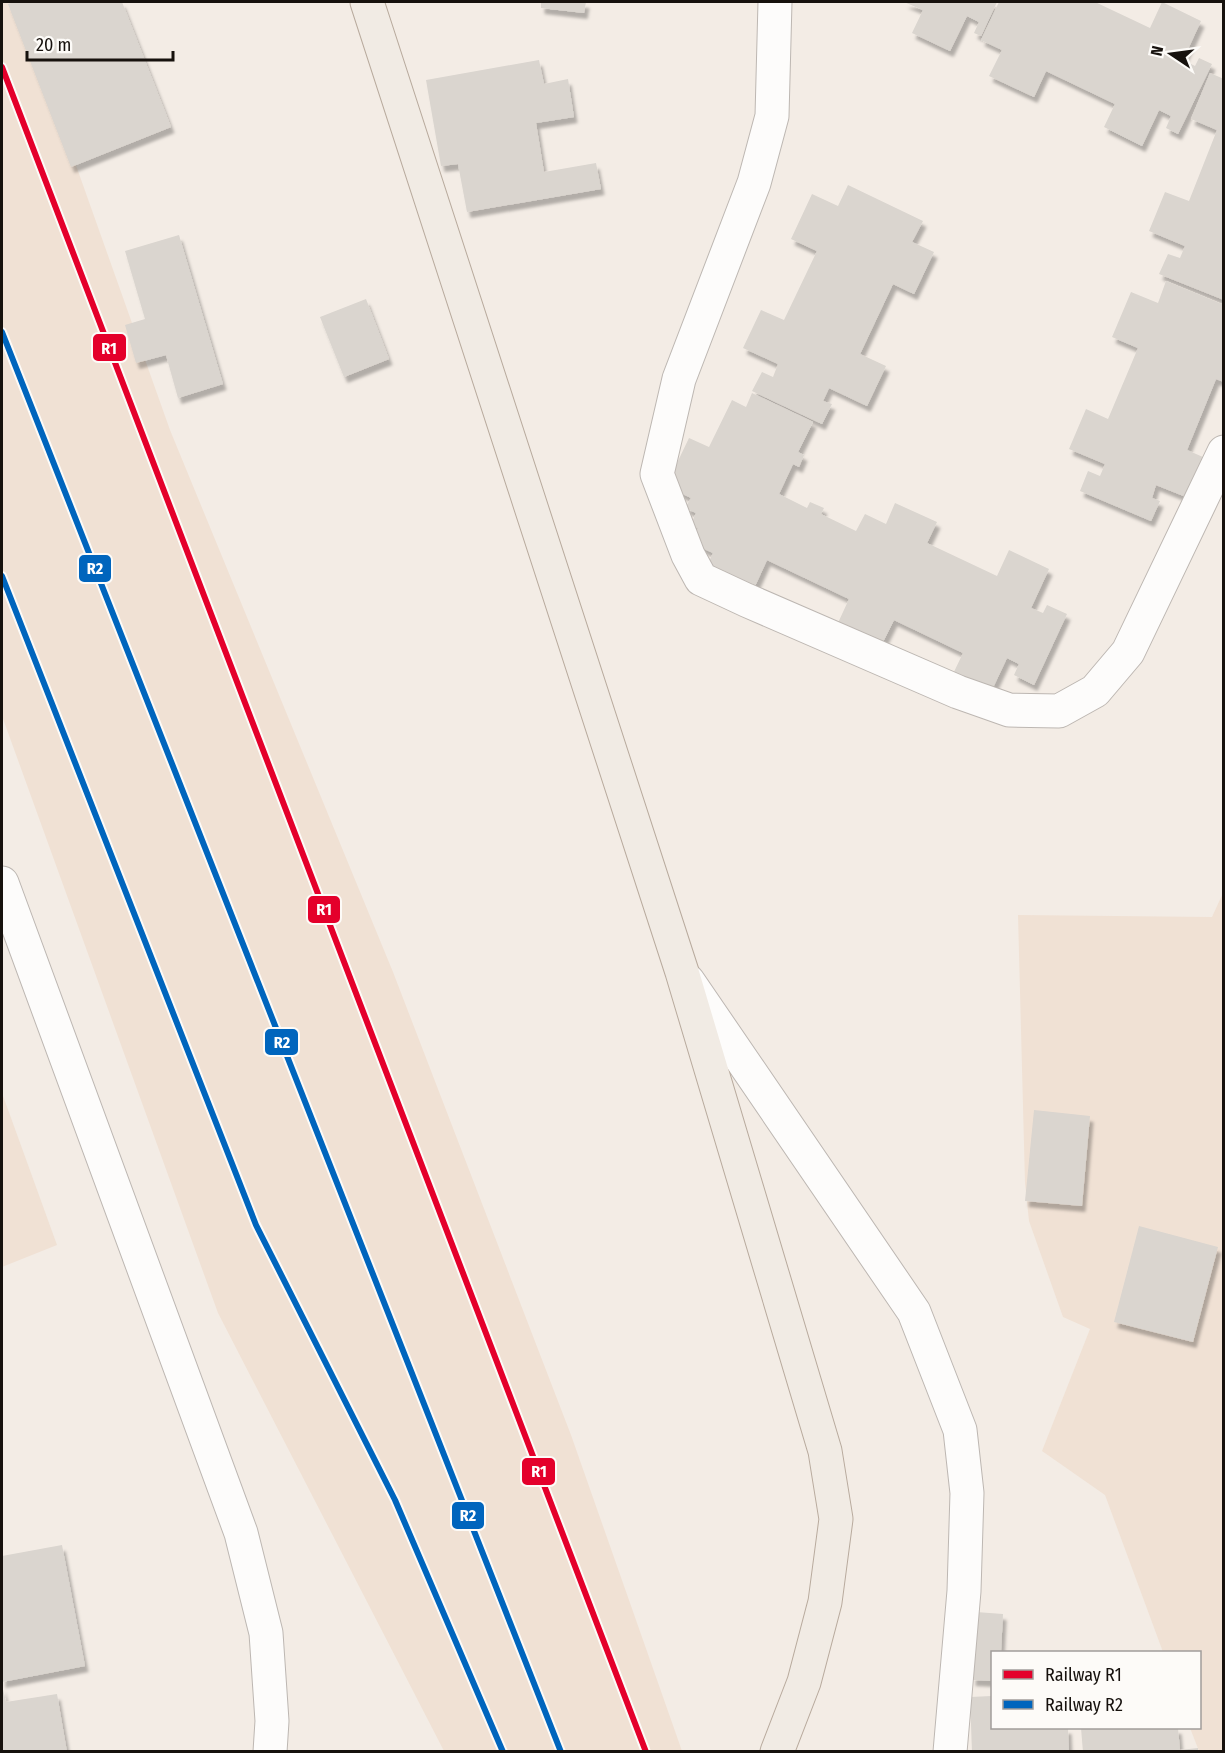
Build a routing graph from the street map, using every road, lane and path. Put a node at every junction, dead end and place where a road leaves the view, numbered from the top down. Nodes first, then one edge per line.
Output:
1 (367, 2) edge
2 (775, 2) edge
3 (1224, 452) edge
4 (2, 883) edge
5 (682, 972) junction
6 (270, 1752) edge
7 (777, 1752) edge
8 (950, 1752) edge

1 - 5 main road
2 - 3 street
4 - 6 street
5 - 7 main road
5 - 8 street

